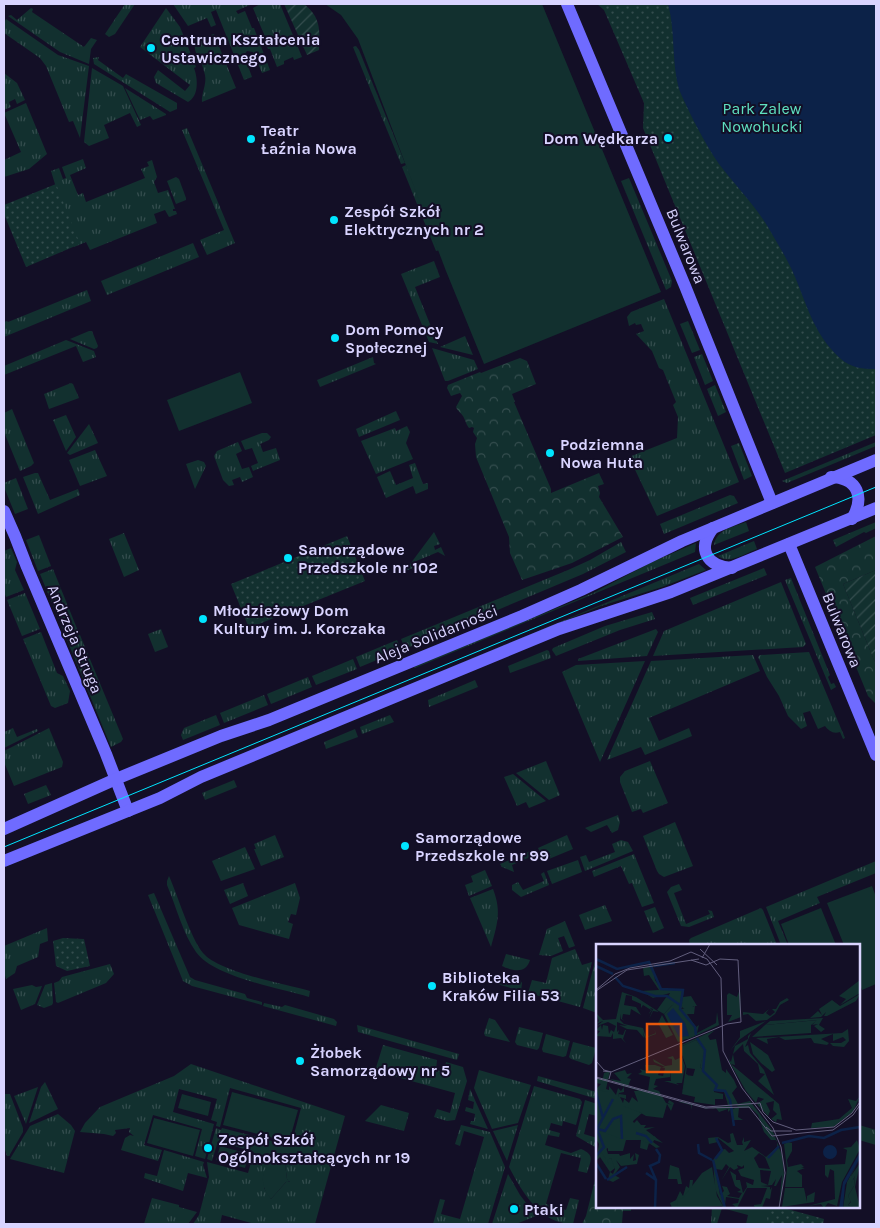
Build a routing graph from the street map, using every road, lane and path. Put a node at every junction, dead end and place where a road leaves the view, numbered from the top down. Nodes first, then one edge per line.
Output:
1 (567, 4) edge
2 (876, 460) edge
3 (831, 478) junction
4 (772, 503) junction
5 (876, 508) edge
6 (4, 512) edge
7 (852, 518) junction
8 (713, 528) junction
9 (789, 544) junction
10 (732, 568) junction
11 (876, 755) edge
12 (116, 779) junction
13 (128, 810) junction
14 (4, 829) edge
15 (4, 861) edge

1 - 4 street, Bulwarowa
2 - 3 street, Aleja Solidarności
3 - 4 street, Aleja Solidarności
3 - 7 street
4 - 8 street, Aleja Solidarności
5 - 7 street
6 - 12 street, Andrzeja Struga
7 - 9 street
8 - 10 street
8 - 12 street, Aleja Solidarności
9 - 10 street
9 - 11 street, Bulwarowa
10 - 13 street
12 - 13 street, Andrzeja Struga
12 - 14 street, Aleja Solidarności
13 - 15 street

